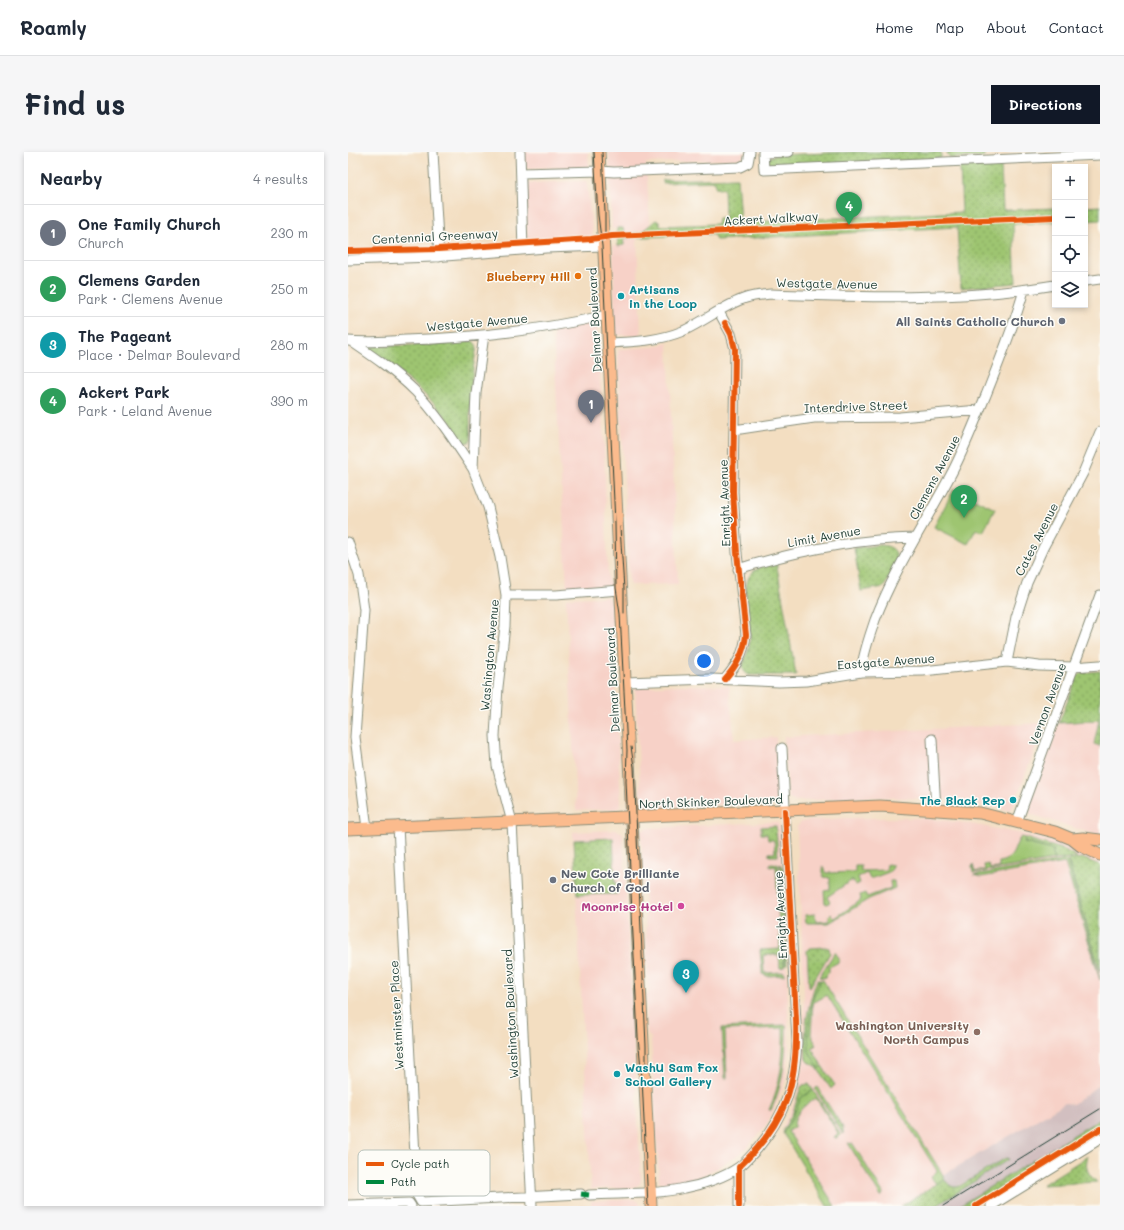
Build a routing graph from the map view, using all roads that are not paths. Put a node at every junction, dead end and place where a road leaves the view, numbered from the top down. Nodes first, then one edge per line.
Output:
1 (433, 152) edge
2 (520, 152) edge
3 (599, 152) edge
4 (750, 152) edge
5 (789, 152) edge
6 (944, 152) edge
7 (763, 153) edge
8 (1100, 155) edge
9 (989, 156) edge
10 (1007, 156) edge
11 (944, 162) junction
12 (600, 171) junction
13 (521, 173) junction
14 (604, 246) junction
15 (523, 250) junction
16 (438, 257) junction
17 (348, 260) edge
18 (1100, 280) edge
19 (1088, 281) edge
20 (1052, 285) edge
21 (1024, 290) junction
22 (719, 312) junction
23 (607, 315) junction
24 (484, 335) junction
25 (350, 342) edge
26 (608, 343) junction
27 (979, 410) junction
28 (734, 430) junction
29 (1100, 432) edge
30 (474, 469) junction
31 (915, 538) junction
32 (348, 542) edge
33 (738, 569) junction
34 (620, 590) junction
35 (506, 595) junction
36 (1100, 595) edge
37 (1007, 662) junction
38 (1100, 665) edge
39 (1073, 667) junction
40 (861, 672) junction
41 (725, 679) junction
42 (625, 682) junction
43 (932, 739) dead end
44 (782, 748) dead end
45 (936, 810) junction
46 (785, 811) junction
47 (632, 817) junction
48 (512, 822) junction
49 (1017, 822) junction
50 (398, 826) junction
51 (367, 828) junction
52 (348, 829) edge
53 (1072, 838) junction
54 (1100, 840) edge
55 (1100, 855) edge
56 (1100, 1139) edge
57 (415, 1150) edge
58 (739, 1167) junction
59 (650, 1192) junction
60 (418, 1196) edge
61 (532, 1196) junction
62 (348, 1205) edge
63 (411, 1206) edge
64 (532, 1206) edge
65 (651, 1206) edge
66 (739, 1206) edge
67 (991, 1206) edge

1 - 16 street
2 - 13 street
3 - 12 main road, Delmar Boulevard
4 - 12 street
5 - 7 street
6 - 11 street
7 - 11 street
8 - 10 street
9 - 10 street
9 - 11 street
12 - 13 street
12 - 14 main road, Delmar Boulevard
13 - 15 street
14 - 15 street
14 - 23 main road, Delmar Boulevard
15 - 16 street
16 - 17 street
18 - 19 street
20 - 21 street, Westgate Avenue
21 - 22 street, Westgate Avenue
21 - 27 street, Clemens Avenue
22 - 26 street, Westgate Avenue
22 - 28 street, Enright Avenue
23 - 24 street, Westgate Avenue
23 - 26 main road, Delmar Boulevard
24 - 25 street, Westgate Avenue
24 - 30 street, Washington Avenue
25 - 30 street, Washington Avenue
26 - 34 main road, Delmar Boulevard
27 - 28 street, Interdrive Street
27 - 31 street, Clemens Avenue
28 - 33 street, Enright Avenue
29 - 37 street, Cates Avenue
30 - 35 street, Washington Avenue
31 - 33 street, Limit Avenue
31 - 40 street, Clemens Avenue
32 - 51 street
33 - 41 street, Enright Avenue
34 - 35 street
34 - 42 main road, Delmar Boulevard
35 - 48 street, Washington Avenue
36 - 39 street, Vernon Avenue
37 - 39 street, Eastgate Avenue
37 - 40 street, Eastgate Avenue
38 - 39 street, Eastgate Avenue
39 - 49 street, Vernon Avenue
40 - 41 street, Eastgate Avenue
41 - 42 street, Eastgate Avenue
42 - 47 main road, Delmar Boulevard
43 - 45 street
44 - 46 street, Enright Avenue
45 - 46 main road, North Skinker Boulevard
45 - 49 main road, North Skinker Boulevard
46 - 47 main road, North Skinker Boulevard
46 - 58 street, Enright Avenue
47 - 48 main road, North Skinker Boulevard
47 - 59 main road, Delmar Boulevard
48 - 50 main road, North Skinker Boulevard
48 - 61 street, Washington Boulevard
49 - 53 main road, North Skinker Boulevard
50 - 51 main road, North Skinker Boulevard
50 - 57 street, Westminster Place
51 - 52 main road, North Skinker Boulevard
53 - 54 main road, North Skinker Boulevard
53 - 55 main road, North Skinker Boulevard
56 - 67 street
58 - 59 street
58 - 66 street
59 - 61 street
59 - 65 main road, Delmar Boulevard
60 - 61 street, Westminster Place
61 - 64 street, Washington Boulevard
62 - 63 street

